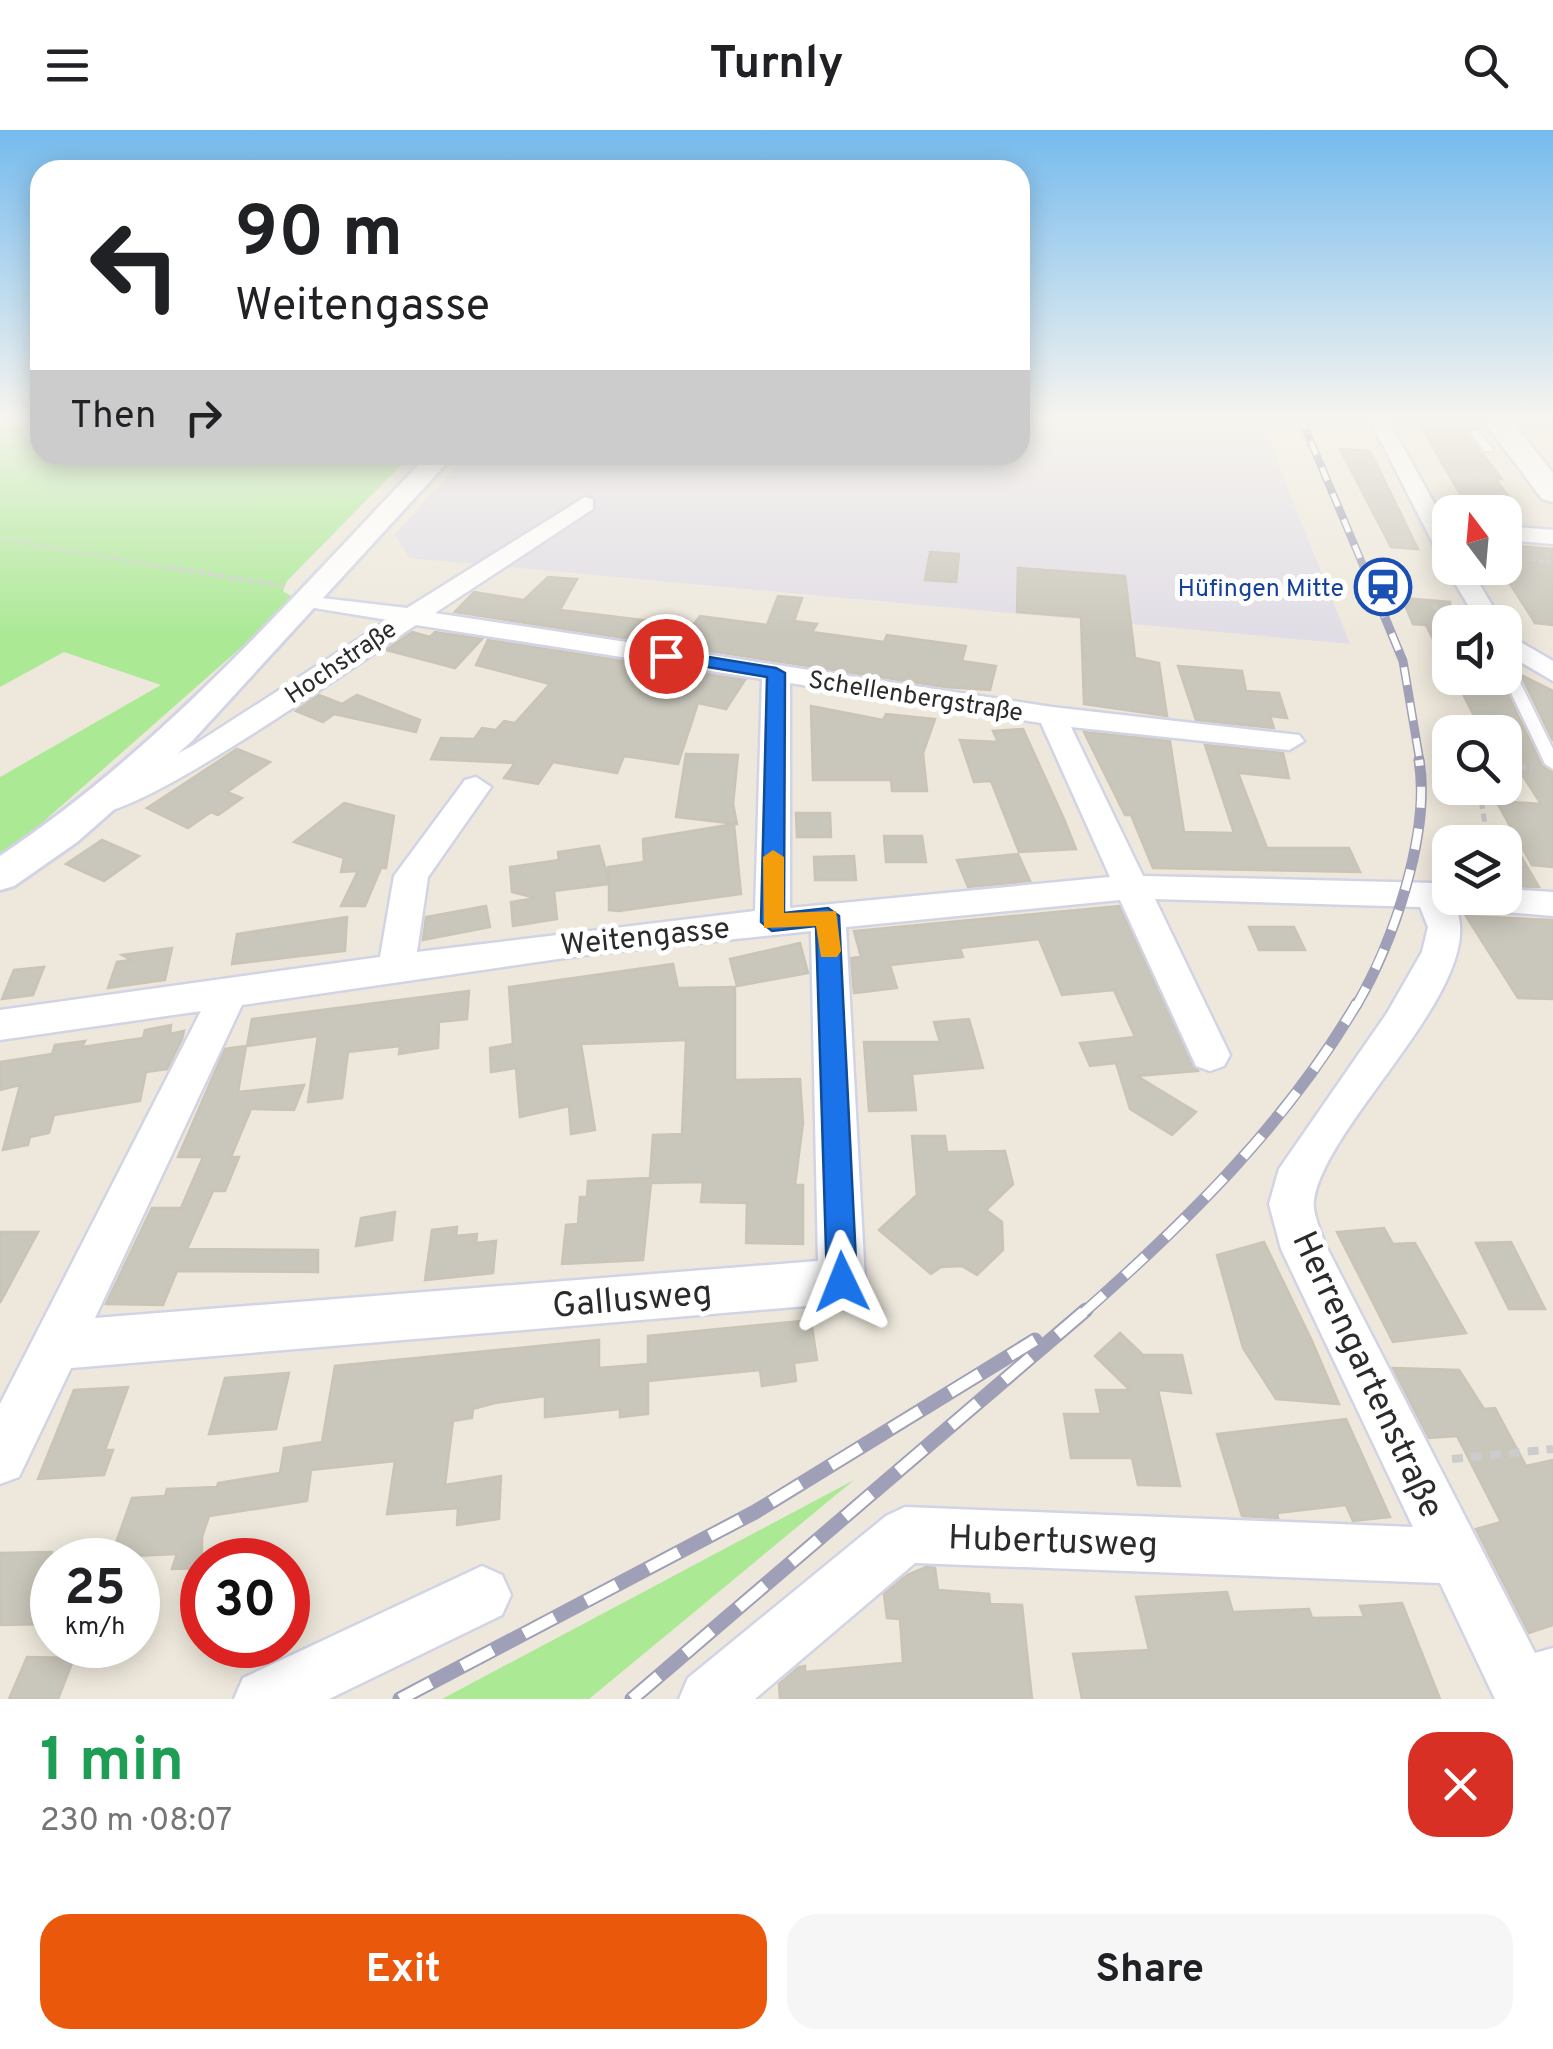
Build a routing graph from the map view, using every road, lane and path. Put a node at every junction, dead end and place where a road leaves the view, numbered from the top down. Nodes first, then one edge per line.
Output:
1 (410, 489) edge
2 (585, 504) dead end
3 (1522, 535) edge
4 (1553, 538) edge
5 (0, 539) edge
6 (1531, 560) dead end
7 (1386, 561) dead end
8 (1553, 562) edge
9 (1389, 584) dead end
10 (1397, 584) junction
11 (308, 597) junction
12 (1386, 601) dead end
13 (410, 614) junction
14 (1522, 652) edge
15 (776, 673) junction
16 (1553, 673) edge
17 (1518, 695) edge
18 (1052, 716) junction
19 (1289, 740) dead end
20 (1522, 767) edge
21 (1549, 768) edge
22 (476, 787) dead end
23 (92, 812) junction
24 (0, 876) edge
25 (1132, 886) junction
26 (1432, 896) edge
27 (1522, 902) edge
28 (1553, 904) edge
29 (1447, 915) edge
30 (828, 916) junction
31 (772, 922) junction
32 (397, 967) junction
33 (230, 990) junction
34 (0, 1024) edge
35 (1210, 1055) dead end
36 (57, 1345) junction
37 (1553, 1449) edge
38 (0, 1458) edge
39 (1410, 1463) junction
40 (1456, 1556) junction
41 (482, 1595) dead end
42 (1533, 1688) edge
43 (264, 1699) edge
44 (710, 1699) edge

1 - 11 street, Hochstraße
2 - 13 street, Hochstraße
3 - 4 street
5 - 11 path
6 - 8 path
7 - 10 path
9 - 10 path
10 - 12 path
11 - 13 street, Schellenbergstraße
11 - 23 street, Hochstraße
13 - 15 street, Schellenbergstraße
13 - 23 street, Hochstraße
14 - 16 street
15 - 18 street, Schellenbergstraße
15 - 31 street
17 - 21 lane
18 - 19 street, Schellenbergstraße
18 - 25 street, Schellenbergstraße
20 - 21 path
22 - 32 street
23 - 24 street, Hochstraße
25 - 26 street, Weitengasse
25 - 30 street, Weitengasse
25 - 35 street
27 - 28 street, Weitengasse
29 - 39 street, Herrengartenstraße
30 - 31 street, Weitengasse
30 - 36 street, Gallusweg
31 - 32 street, Weitengasse
32 - 33 street, Weitengasse
33 - 34 street, Weitengasse
33 - 36 street
36 - 38 street
37 - 39 path
39 - 40 street, Herrengartenstraße
40 - 42 street, Herrengartenstraße
40 - 44 street, Hubertusweg
41 - 43 street

